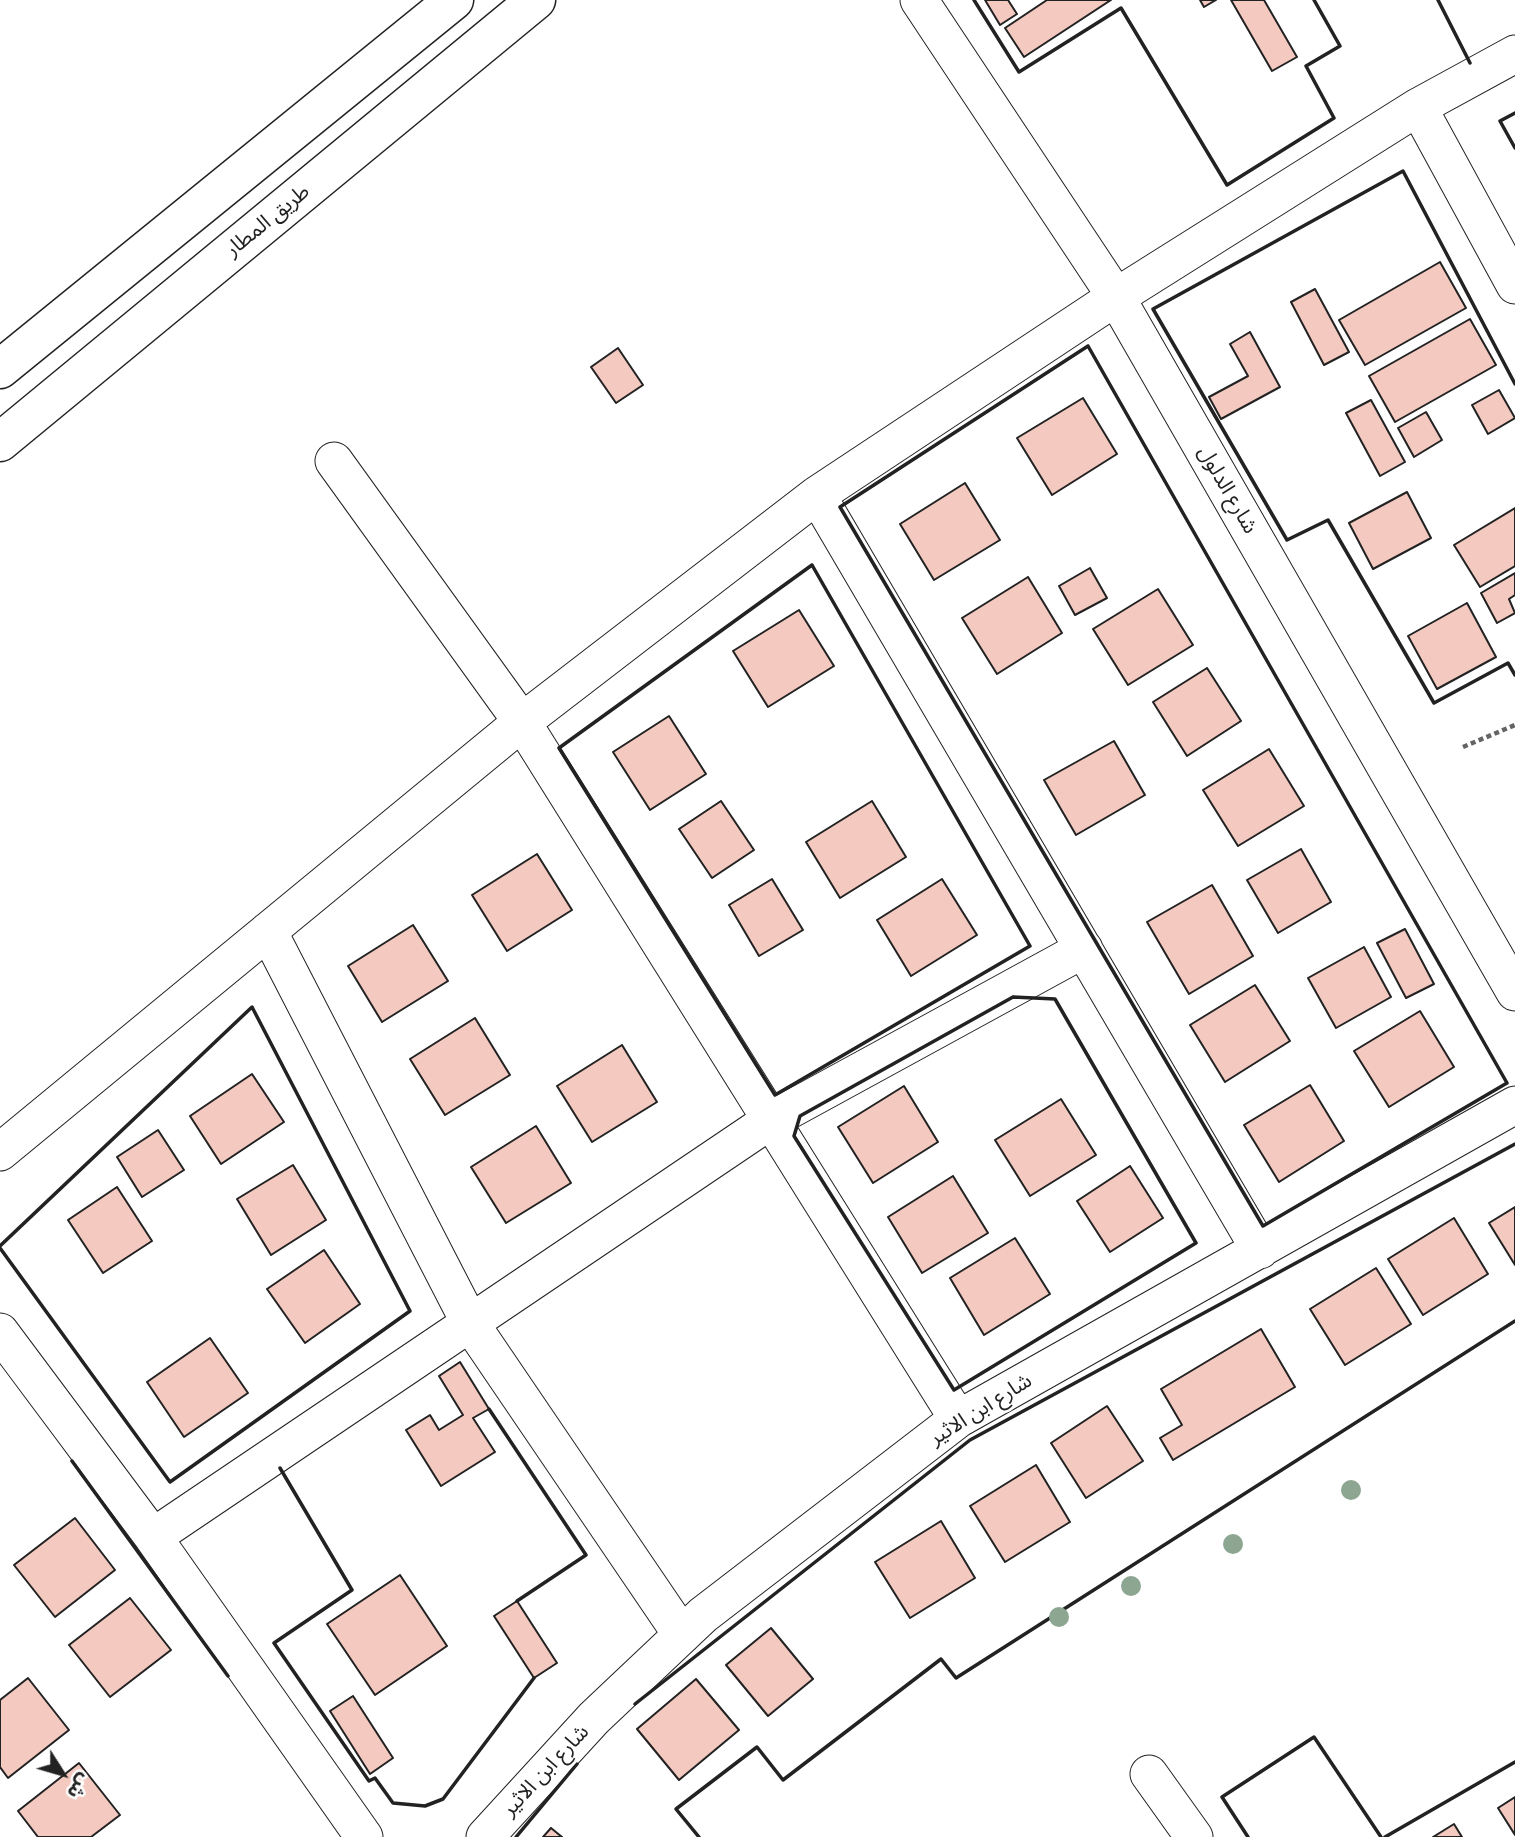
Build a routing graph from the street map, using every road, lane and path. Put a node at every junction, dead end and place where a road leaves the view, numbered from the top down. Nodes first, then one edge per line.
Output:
1 (454, 0) edge
2 (537, 0) edge
3 (919, 0) edge
4 (1515, 54) edge
5 (1418, 107) junction
6 (1515, 285) edge
7 (1116, 297) junction
8 (0, 369) edge
9 (0, 442) edge
10 (334, 461) dead end
11 (817, 495) junction
12 (522, 722) junction
13 (1515, 725) edge
14 (1463, 747) dead end
15 (268, 931) junction
16 (1084, 948) junction
17 (1515, 992) edge
18 (1515, 1105) edge
19 (771, 1120) junction
20 (0, 1152) edge
21 (1260, 1250) junction
22 (470, 1323) junction
23 (0, 1332) edge
24 (958, 1419) junction
25 (153, 1537) junction
26 (682, 1635) junction
27 (1149, 1774) dead end
28 (365, 1837) edge
29 (485, 1837) edge
30 (1194, 1837) edge

1 - 8 highway
2 - 9 highway, طريق المطار
3 - 7 street, شارع الدلول
4 - 5 street
5 - 6 street
5 - 7 street
7 - 11 street
7 - 17 street, شارع الدلول
10 - 12 street
11 - 12 street
11 - 16 street
12 - 15 street
12 - 19 street
13 - 14 path
15 - 20 street
15 - 22 street
16 - 19 street
16 - 21 street
18 - 21 street, شارع ابن الاثير
19 - 22 street
19 - 24 street
21 - 24 street, شارع ابن الاثير
22 - 25 street
22 - 26 street
23 - 25 street
24 - 26 street, شارع ابن الاثير
25 - 28 street
26 - 29 street, شارع ابن الاثير
27 - 30 street

